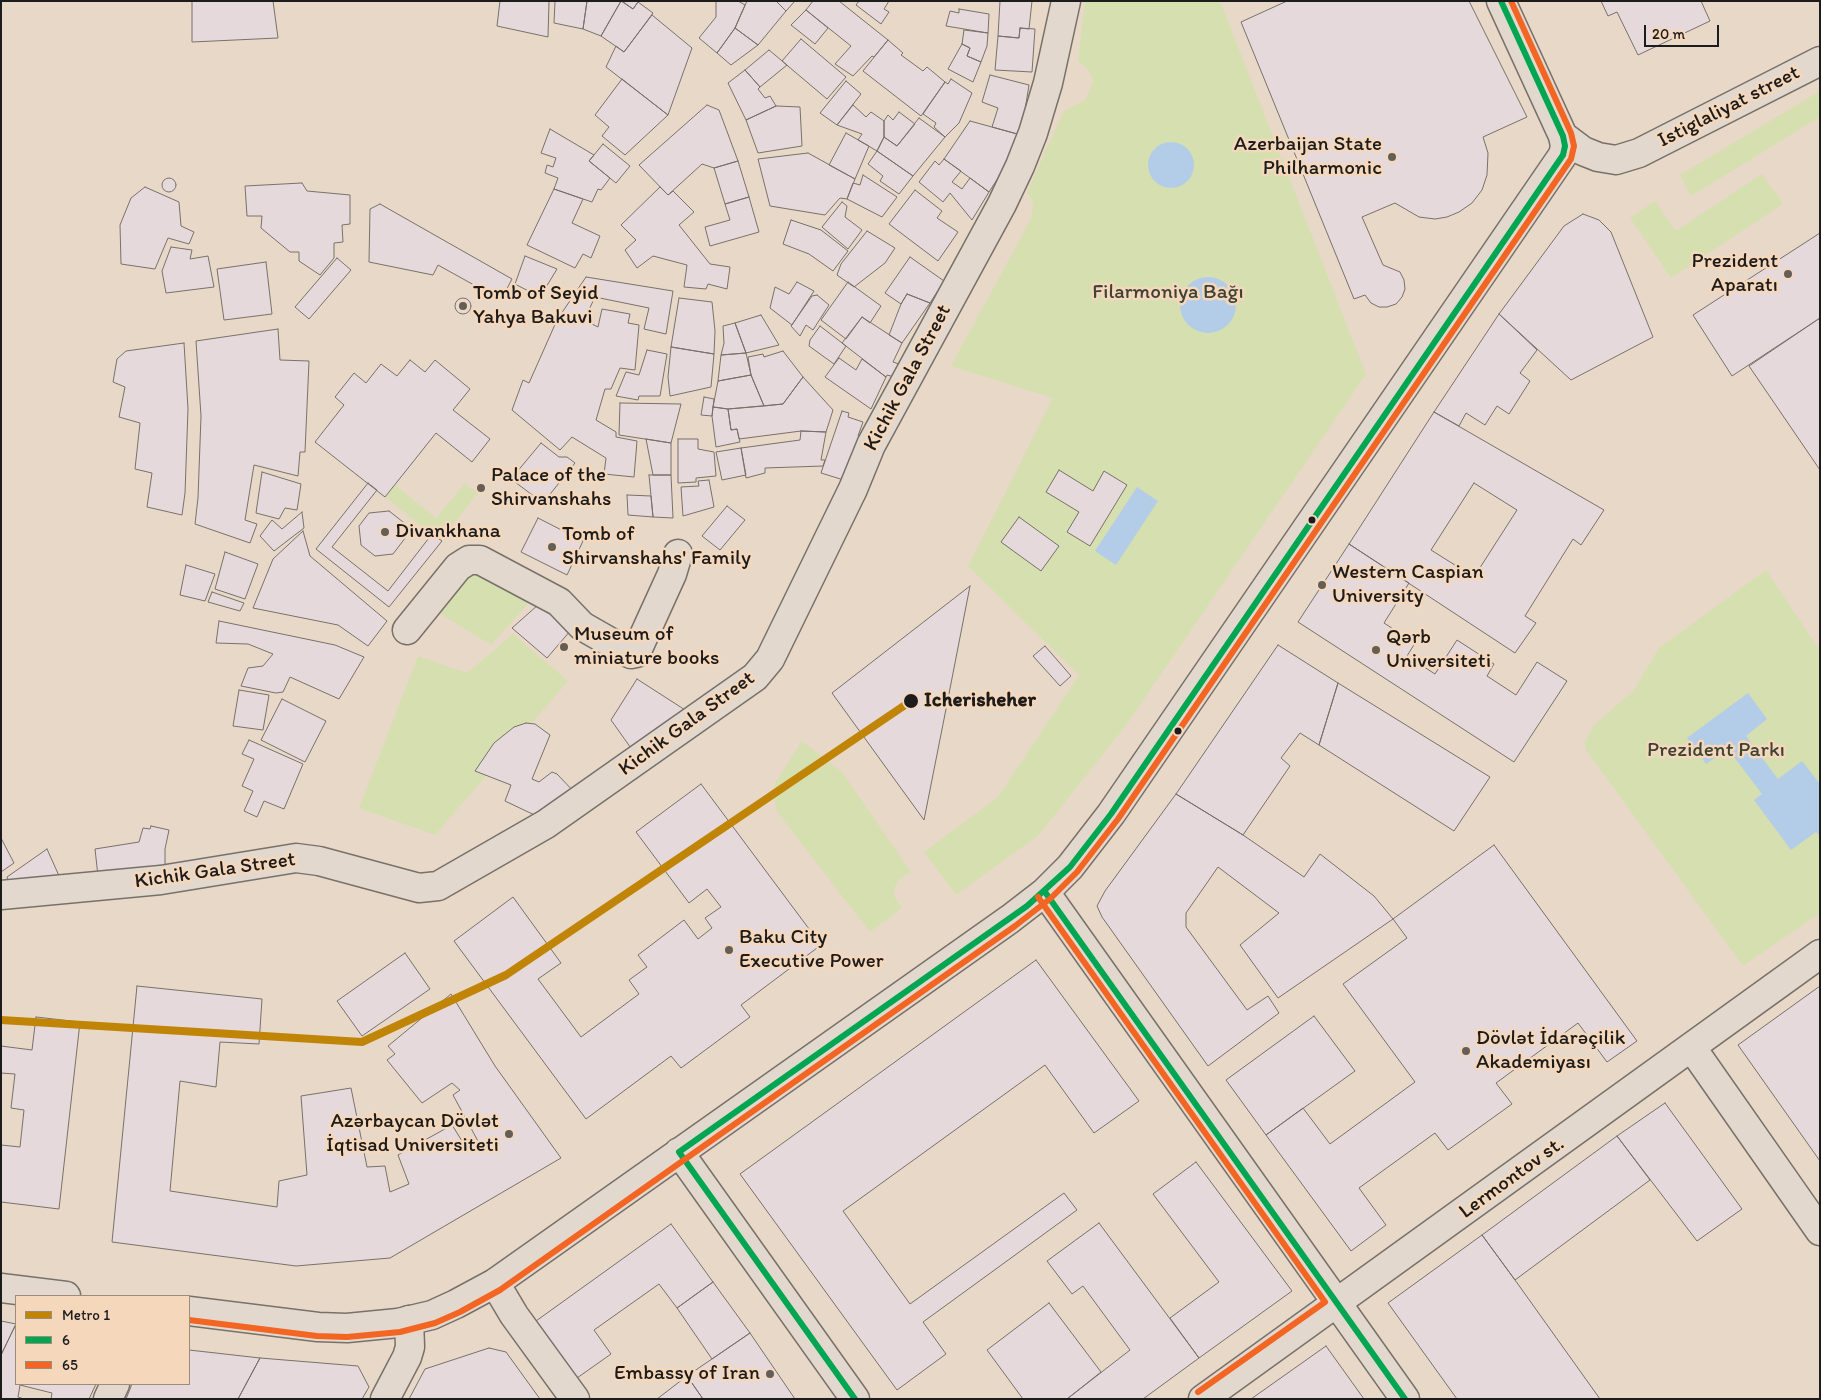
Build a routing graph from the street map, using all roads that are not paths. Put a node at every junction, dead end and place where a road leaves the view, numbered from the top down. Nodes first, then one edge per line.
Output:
1 (1066, 1) edge
2 (1501, 1) edge
3 (1820, 61) edge
4 (1563, 136) junction
5 (678, 554) dead end
6 (407, 630) dead end
7 (1045, 892) junction
8 (1, 895) edge
9 (1820, 954) edge
10 (1692, 1048) junction
11 (679, 1152) junction
12 (1820, 1231) edge
13 (494, 1283) junction
14 (1, 1288) edge
15 (58, 1295) edge
16 (1337, 1304) junction
17 (190, 1311) edge
18 (409, 1320) junction
19 (115, 1385) edge
20 (108, 1399) edge
21 (384, 1399) edge
22 (575, 1399) edge
23 (855, 1399) edge
24 (1203, 1399) edge
25 (1405, 1399) edge

1 - 8 main road, Kichik Gala Street
2 - 4 main road
3 - 4 main road, Istiglaliyat street
4 - 7 main road
5 - 6 main road
7 - 11 main road
7 - 16 main road
9 - 10 main road, Lermontov st.
10 - 12 main road
10 - 16 main road, Lermontov st.
11 - 13 main road
11 - 23 main road
13 - 18 main road
13 - 22 main road
14 - 15 main road
16 - 24 main road, Lermontov st.
16 - 25 main road
17 - 18 main road
18 - 21 main road
19 - 20 main road

